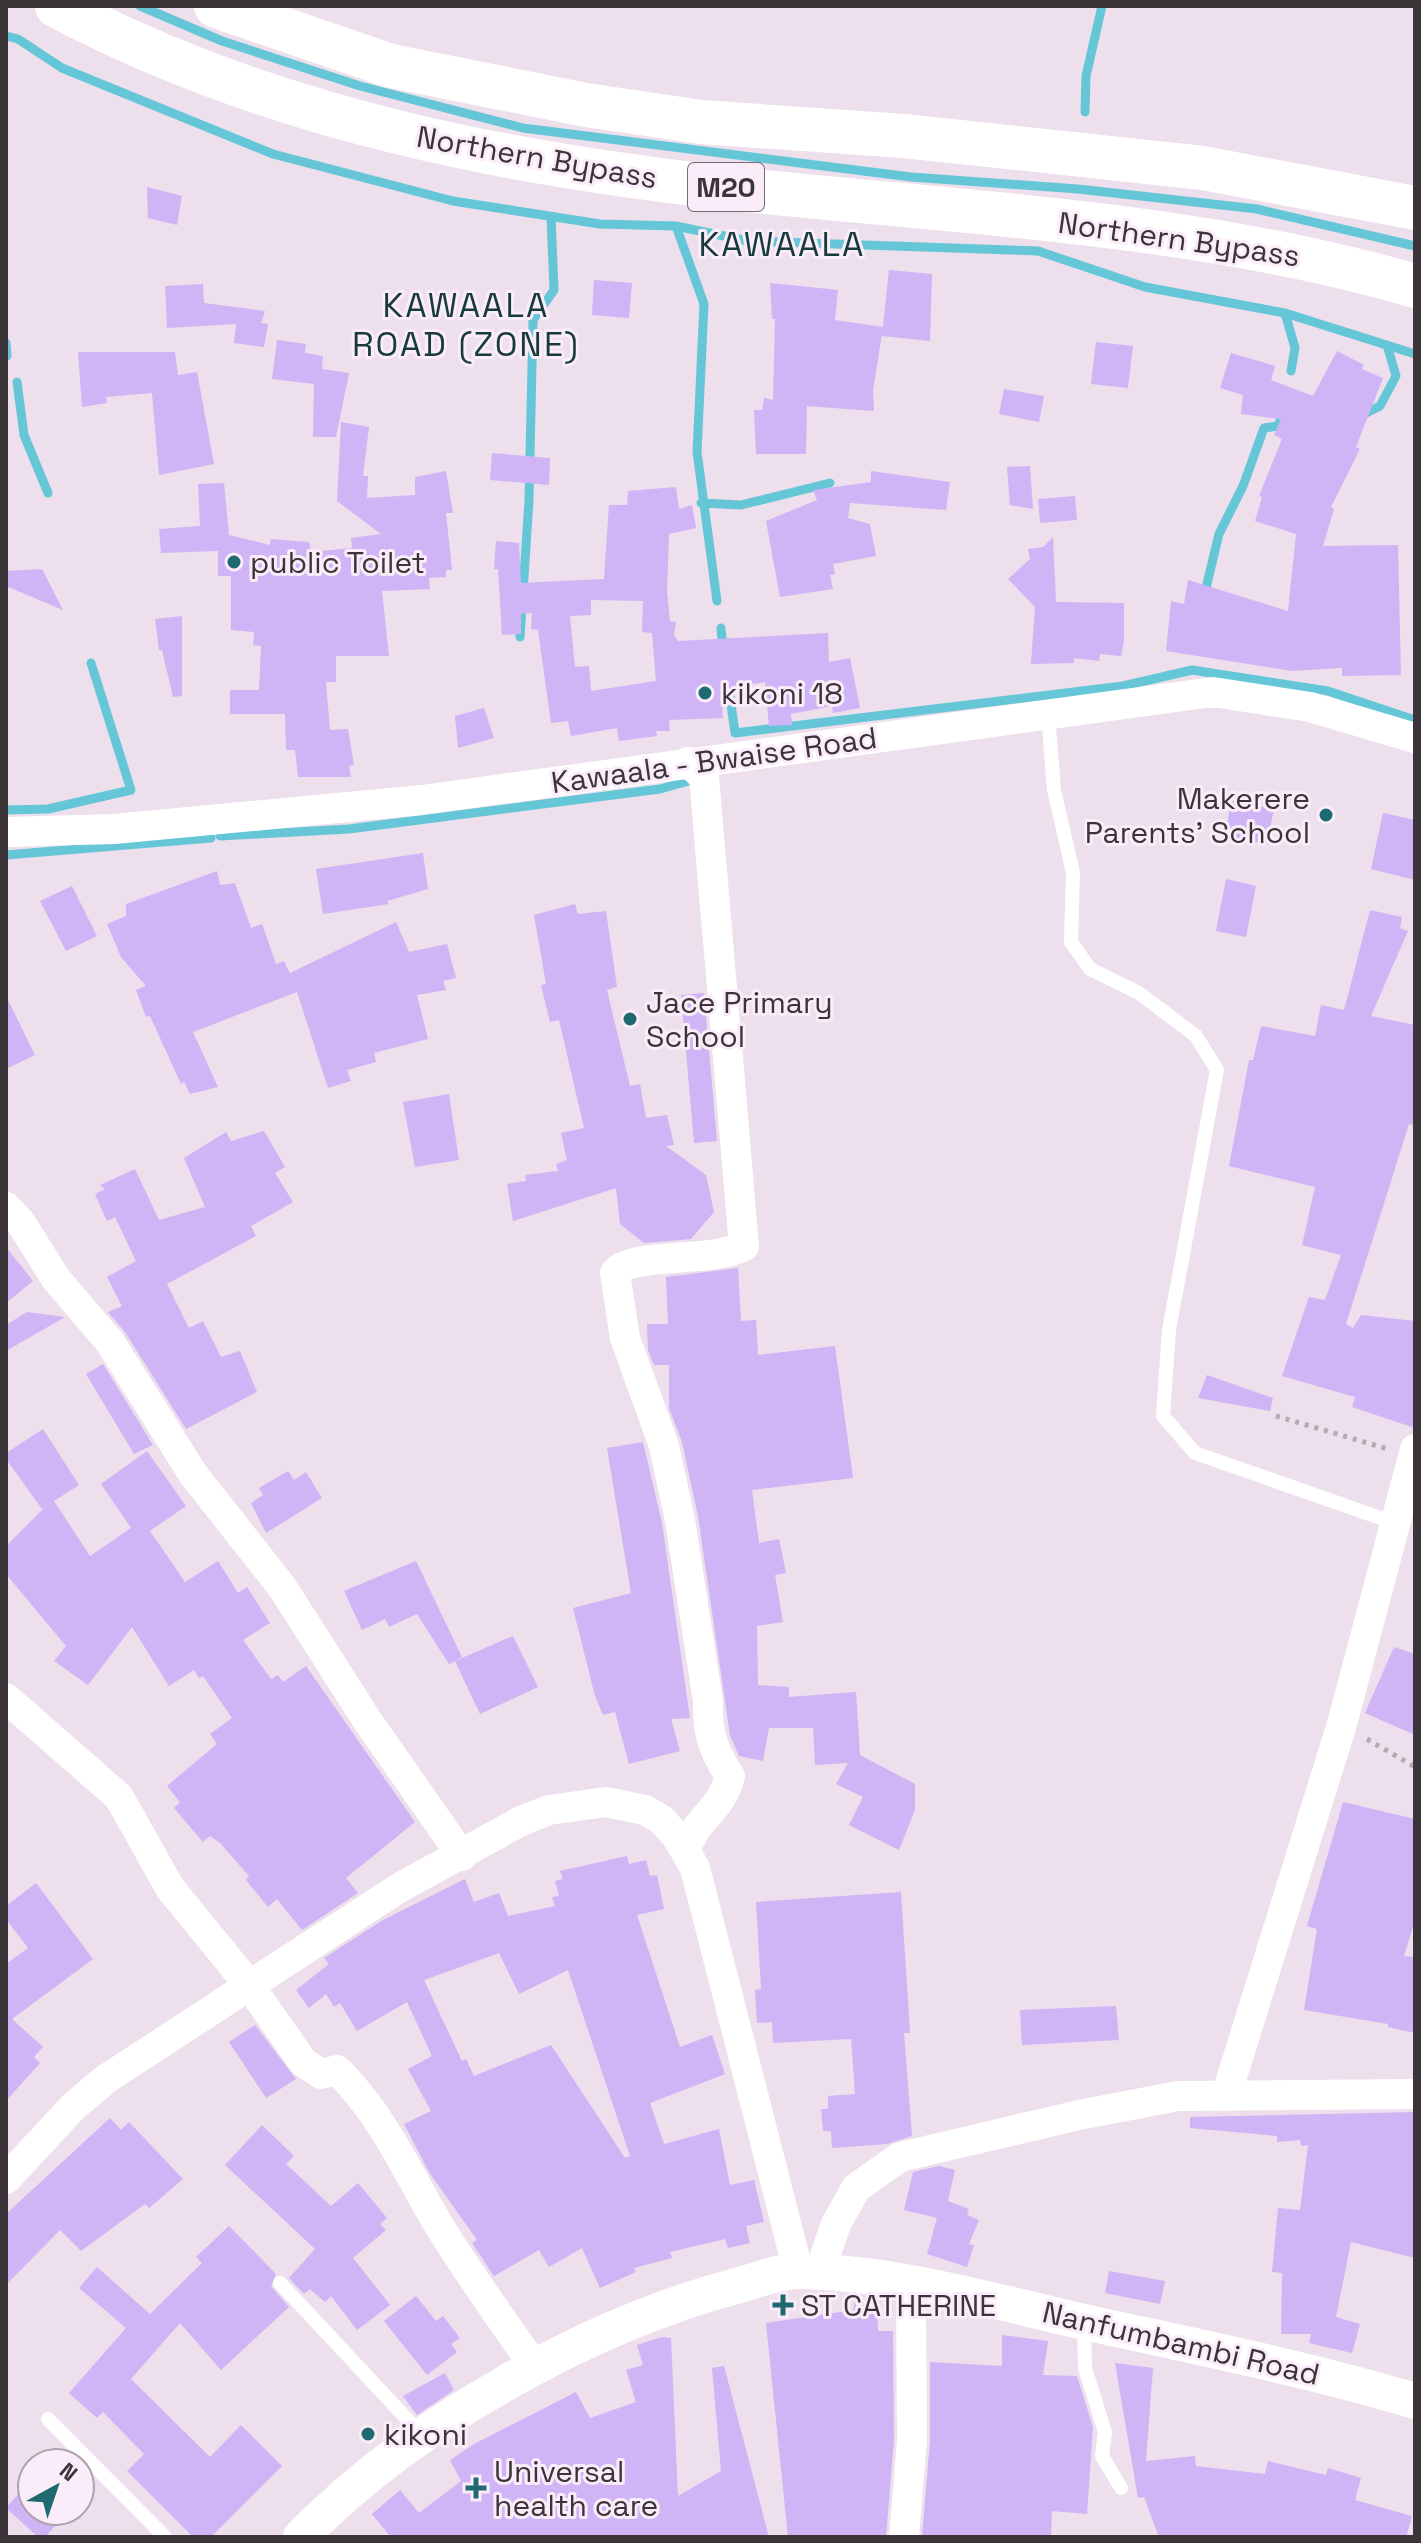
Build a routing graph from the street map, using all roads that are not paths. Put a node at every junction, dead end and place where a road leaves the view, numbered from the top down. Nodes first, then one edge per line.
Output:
1 (57, 6) edge
2 (216, 6) edge
3 (1414, 208) edge
4 (1415, 286) edge
5 (1048, 715) junction
6 (1415, 738) edge
7 (688, 762) junction
8 (6, 832) edge
9 (6, 1207) edge
10 (1413, 1453) edge
11 (1395, 1523) junction
12 (6, 1698) edge
13 (686, 1851) junction
14 (462, 1856) junction
15 (249, 1985) junction
16 (1415, 2094) edge
17 (1226, 2096) junction
18 (6, 2179) edge
19 (808, 2272) junction
20 (911, 2282) junction
21 (280, 2283) dead end
22 (1084, 2322) junction
23 (535, 2367) junction
24 (1415, 2401) edge
25 (48, 2419) dead end
26 (421, 2435) junction
27 (1121, 2488) dead end
28 (165, 2537) edge
29 (301, 2537) edge
30 (904, 2537) edge

1 - 4 highway, Northern Bypass / M20
2 - 3 highway, Northern Bypass
5 - 6 street, Kawaala - Bwaise Road
5 - 7 street, Kawaala - Bwaise Road
5 - 11 lane
7 - 8 street, Kawaala - Bwaise Road
7 - 13 street
9 - 14 street
10 - 11 street
11 - 17 street
12 - 15 street
13 - 14 street
13 - 19 street
14 - 15 street
15 - 18 street
15 - 23 street
16 - 17 street
17 - 19 street
19 - 20 street, Nanfumbambi Road
19 - 23 street, Nanfumbambi Road
20 - 22 street, Nanfumbambi Road
20 - 30 street
21 - 26 lane
22 - 24 street, Nanfumbambi Road
22 - 27 lane
23 - 26 street, Nanfumbambi Road
25 - 28 lane
26 - 29 street, Nanfumbambi Road

